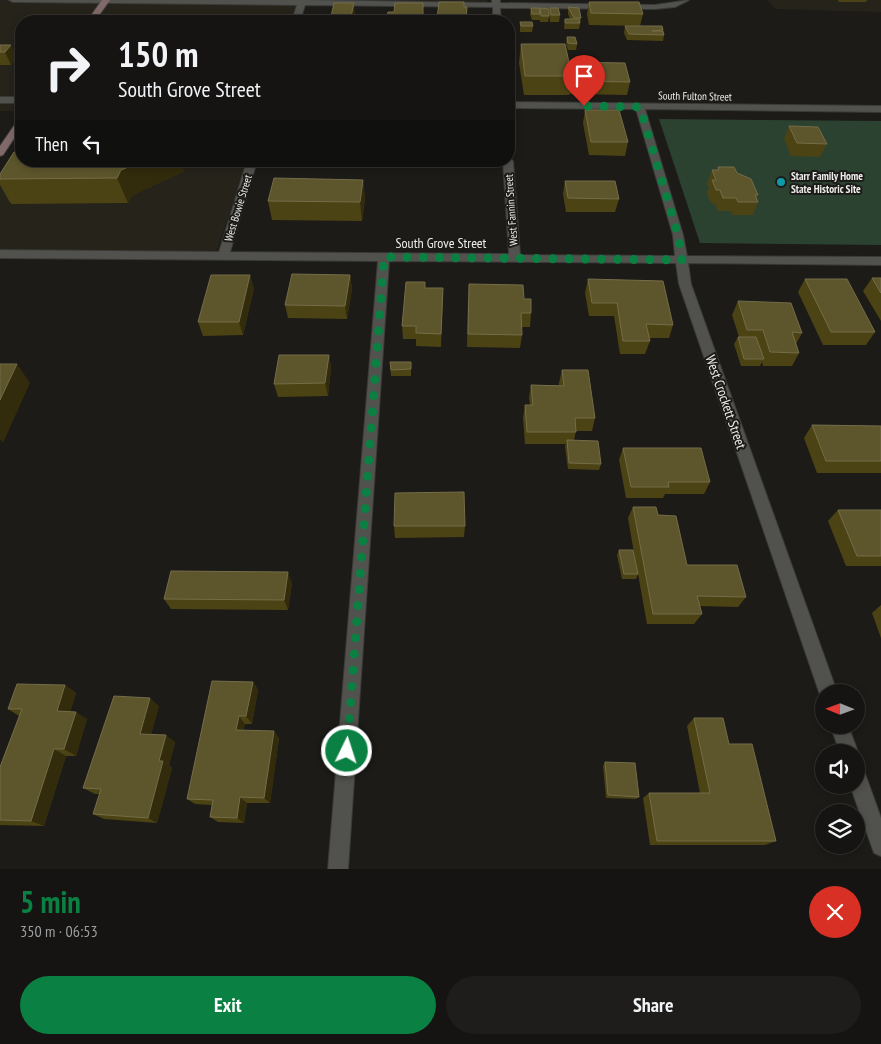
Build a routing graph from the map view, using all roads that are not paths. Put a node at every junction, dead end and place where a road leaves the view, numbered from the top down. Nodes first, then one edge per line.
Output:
1 (13, 0) edge
2 (106, 0) edge
3 (685, 0) edge
4 (302, 1) edge
5 (496, 2) edge
6 (95, 15) edge
7 (298, 15) edge
8 (497, 15) edge
9 (0, 100) edge
10 (15, 100) edge
11 (515, 105) edge
12 (640, 107) junction
13 (881, 110) edge
14 (15, 131) edge
15 (0, 153) edge
16 (250, 167) edge
17 (508, 167) edge
18 (0, 254) edge
19 (223, 256) junction
20 (384, 257) junction
21 (514, 258) junction
22 (682, 260) junction
23 (881, 262) edge
24 (825, 684) edge
25 (863, 794) edge
26 (881, 846) edge
27 (338, 869) edge

1 - 2 street
2 - 4 street
2 - 6 main road
3 - 5 street
4 - 5 street
4 - 7 street
5 - 8 street
9 - 10 street
11 - 12 street, South Fulton Street
12 - 13 street, South Fulton Street
12 - 22 street, West Crockett Street
14 - 15 main road
16 - 19 street, West Bowie Street
17 - 21 street, West Fannin Street
18 - 19 street, South Grove Street
19 - 20 street, South Grove Street
20 - 21 street, South Grove Street
20 - 27 street
21 - 22 street, South Grove Street
22 - 23 street, South Grove Street
22 - 24 street, West Crockett Street
25 - 26 street

